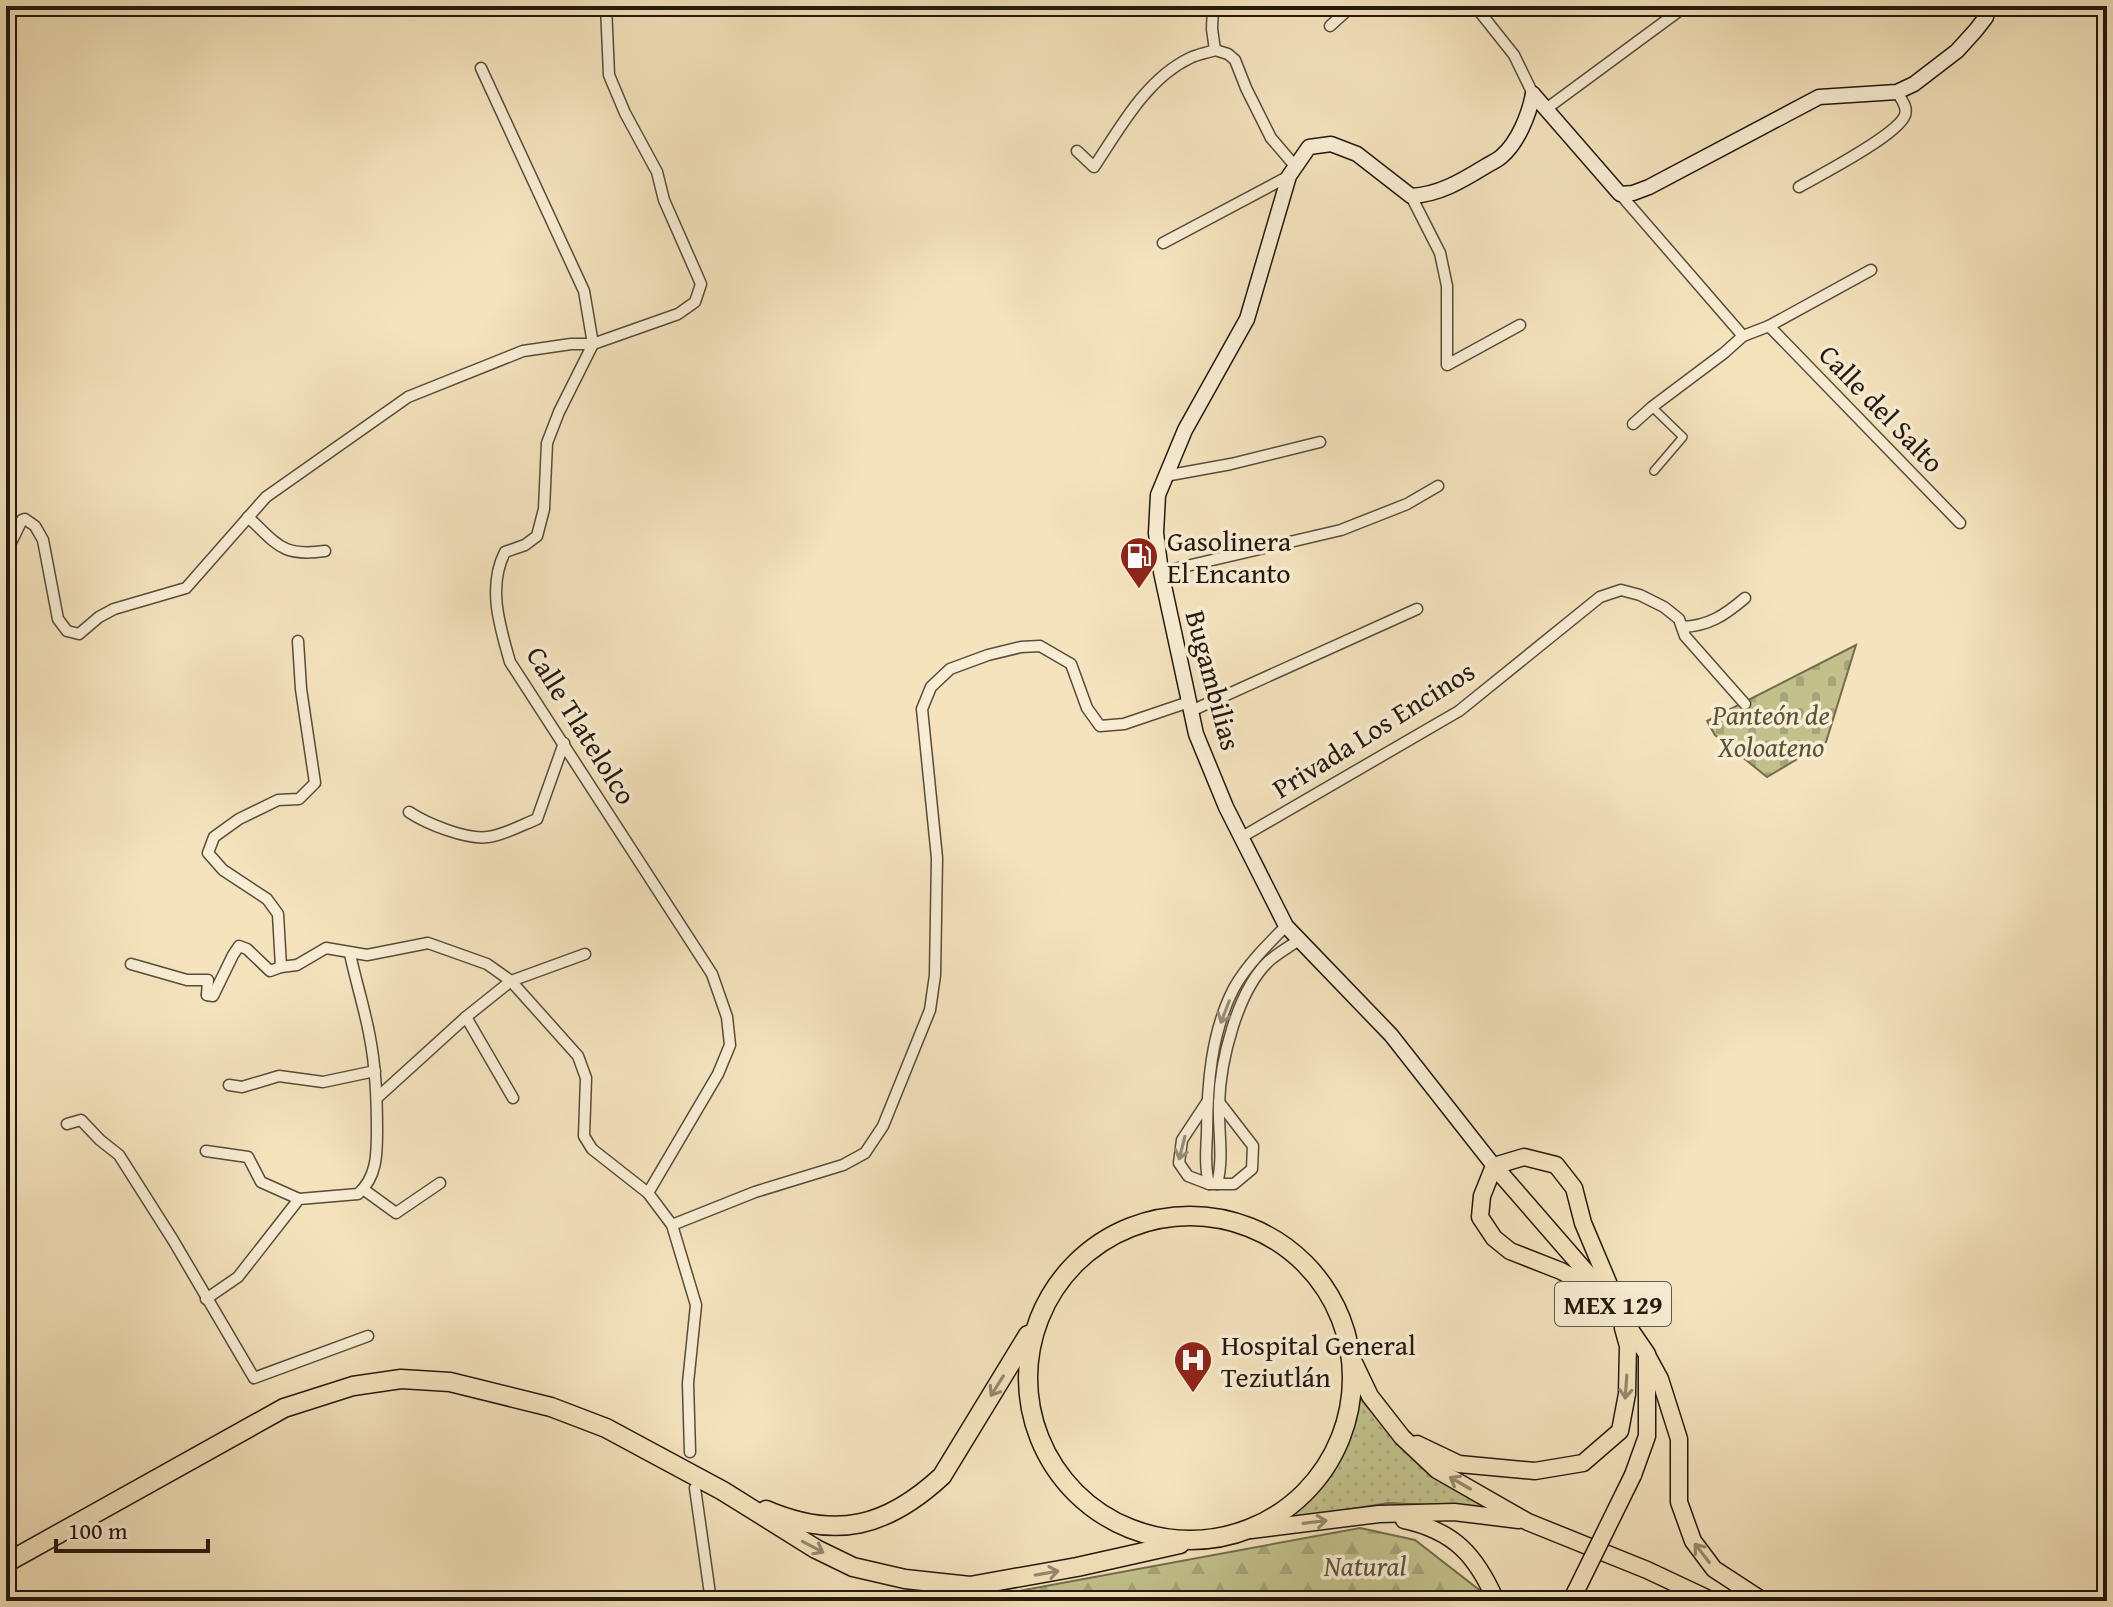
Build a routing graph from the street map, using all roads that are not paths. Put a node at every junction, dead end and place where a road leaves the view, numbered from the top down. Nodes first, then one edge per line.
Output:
1 (606, 6) edge
2 (1213, 6) edge
3 (1352, 6) edge
4 (1475, 6) edge
5 (1988, 6) edge
6 (1679, 11) dead end
7 (1330, 26) dead end
8 (1215, 50) junction
9 (481, 68) dead end
10 (1897, 92) junction
11 (1533, 94) junction
12 (1546, 109) junction
13 (1077, 151) dead end
14 (1292, 171) junction
15 (1799, 187) dead end
16 (1620, 194) junction
17 (1411, 196) junction
18 (1163, 243) dead end
19 (1871, 270) dead end
20 (1520, 325) dead end
21 (1769, 326) junction
22 (1743, 336) junction
23 (593, 344) junction
24 (1652, 407) junction
25 (1633, 424) dead end
26 (1320, 442) dead end
27 (1654, 471) dead end
28 (1165, 476) junction
29 (1438, 486) dead end
30 (248, 517) junction
31 (1960, 523) dead end
32 (325, 551) dead end
33 (6, 553) edge
34 (1161, 572) junction
35 (1745, 598) dead end
36 (1417, 609) dead end
37 (1682, 627) junction
38 (298, 641) dead end
39 (1745, 704) dead end
40 (1190, 707) junction
41 (564, 743) junction
42 (409, 812) dead end
43 (1242, 837) junction
44 (1286, 926) junction
45 (1299, 940) junction
46 (350, 954) junction
47 (585, 954) dead end
48 (131, 964) dead end
49 (281, 967) junction
50 (511, 981) junction
51 (466, 1017) junction
52 (375, 1071) junction
53 (229, 1085) dead end
54 (378, 1097) junction
55 (513, 1098) dead end
56 (1207, 1102) junction
57 (1219, 1102) junction
58 (67, 1124) dead end
59 (206, 1151) dead end
60 (1494, 1166) junction
61 (440, 1183) dead end
62 (1213, 1184) junction
63 (363, 1189) junction
64 (648, 1193) junction
65 (299, 1199) junction
66 (672, 1225) junction
67 (1607, 1296) junction
68 (206, 1299) junction
69 (1618, 1311) junction
70 (1038, 1320) junction
71 (368, 1336) dead end
72 (1349, 1352) junction
73 (1647, 1354) junction
74 (1402, 1437) junction
75 (690, 1452) dead end
76 (695, 1488) dead end
77 (723, 1491) junction
78 (1379, 1514) junction
79 (1528, 1522) junction
80 (1251, 1530) junction
81 (1180, 1544) junction
82 (6, 1563) edge
83 (711, 1601) edge
84 (1496, 1601) edge
85 (1571, 1601) edge
86 (1713, 1601) edge
87 (1763, 1601) edge

1 - 23 street
2 - 8 street
3 - 7 street
4 - 11 street
5 - 10 main road
6 - 12 street
8 - 13 street
8 - 14 street
9 - 23 street
10 - 15 street
10 - 16 main road
11 - 12 main road
11 - 17 main road
12 - 16 main road
14 - 17 main road, Bugambilias
14 - 18 street
14 - 28 main road, Bugambilias
16 - 22 street
17 - 20 street
19 - 21 street
21 - 22 street
21 - 31 street, Calle del Salto
22 - 24 street
23 - 30 street
23 - 41 street, Calle Tlatelolco
24 - 25 street
24 - 27 street
26 - 28 street
28 - 34 main road, Bugambilias
29 - 34 street
30 - 32 street
30 - 33 street
34 - 40 main road, Bugambilias
35 - 37 street
36 - 40 street
37 - 39 street
37 - 43 street, Privada Los Encinos
38 - 49 street
40 - 43 main road, Bugambilias
40 - 66 street
41 - 42 street
41 - 64 street, Calle Tlatelolco
43 - 44 main road, Bugambilias
44 - 45 main road, Bugambilias
44 -> 56 street
45 - 57 street
45 - 60 main road, Bugambilias
46 - 49 street
46 - 50 street
46 - 52 street
47 - 50 street
48 - 49 street
50 - 51 street
50 - 64 street
51 - 54 street
51 - 55 street
52 - 53 street
52 - 54 street
54 - 63 street
56 - 62 street
56 -> 62 street
57 - 62 street
57 - 62 street
58 - 68 street
59 - 65 street
60 - 67 main road, MEX 129
60 - 67 main road
60 - 67 main road
61 - 63 street
63 - 65 street
64 - 66 street
65 - 68 street
66 - 75 street
67 - 69 main road, MEX 129
68 - 71 street
69 - 73 main road, MEX 129
69 -> 74 main road
70 - 72 highway
70 -> 77 highway
70 - 81 highway
72 - 74 main road
72 - 80 highway
73 - 85 main road, MEX 129, bridge
87 -> 73 main road
79 -> 74 main road
76 - 83 street
77 -> 81 highway
77 - 82 highway
78 - 79 main road
80 -> 78 main road
78 - 84 main road
79 - 86 main road
80 - 81 highway

